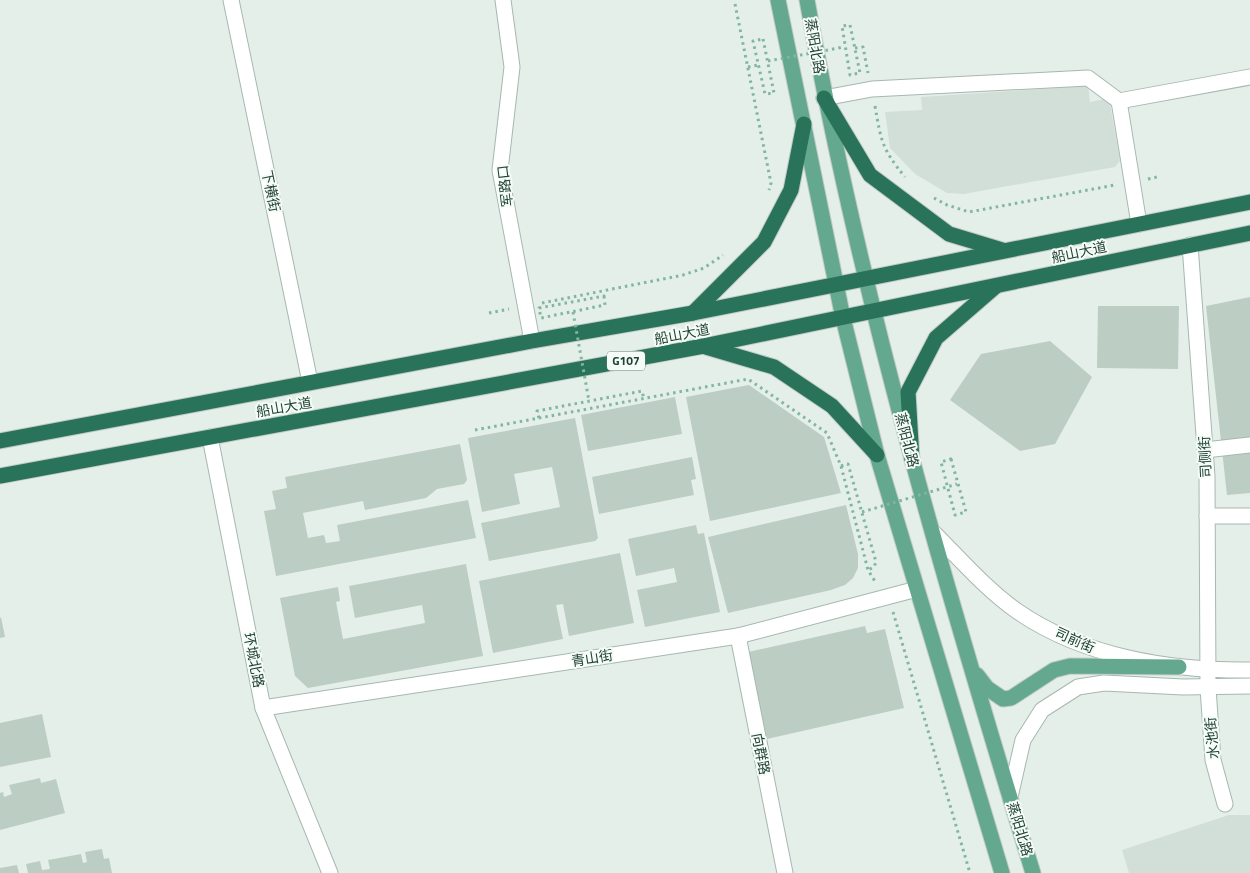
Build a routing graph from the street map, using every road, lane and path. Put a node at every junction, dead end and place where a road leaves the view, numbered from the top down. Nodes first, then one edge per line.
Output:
1 (231, 0) edge
2 (503, 0) edge
3 (778, 0) edge
4 (807, 0) edge
5 (735, 4) dead end
6 (844, 47) junction
7 (856, 48) junction
8 (768, 61) junction
9 (758, 65) junction
10 (748, 66) junction
11 (1250, 77) edge
12 (872, 90) junction
13 (824, 98) junction
14 (1119, 101) junction
15 (804, 124) junction
16 (1157, 177) dead end
17 (1132, 182) junction
18 (912, 183) dead end
19 (768, 192) dead end
20 (1250, 194) edge
21 (931, 197) dead end
22 (1250, 202) edge
23 (1223, 207) junction
24 (1139, 224) junction
25 (1250, 233) edge
26 (1232, 236) junction
27 (1250, 240) edge
28 (1190, 246) junction
29 (1006, 251) junction
30 (725, 253) dead end
31 (866, 279) junction
32 (836, 285) junction
33 (997, 286) junction
34 (572, 297) junction
35 (573, 302) junction
36 (525, 306) junction
37 (573, 312) junction
38 (873, 312) junction
39 (489, 313) dead end
40 (693, 313) junction
41 (843, 318) junction
42 (532, 341) junction
43 (704, 346) junction
44 (310, 382) junction
45 (644, 398) junction
46 (589, 401) junction
47 (539, 418) junction
48 (475, 430) dead end
49 (210, 437) junction
50 (0, 441) edge
51 (1250, 444) edge
52 (1205, 450) junction
53 (877, 455) junction
54 (912, 460) junction
55 (841, 466) junction
56 (0, 476) edge
57 (957, 484) junction
58 (862, 512) junction
59 (1206, 516) junction
60 (1250, 516) edge
61 (934, 533) junction
62 (868, 570) junction
63 (917, 589) junction
64 (884, 597) junction
65 (738, 636) junction
66 (1179, 667) junction
67 (973, 669) junction
68 (1207, 670) junction
69 (1250, 670) edge
70 (1250, 686) edge
71 (1208, 688) junction
72 (263, 708) junction
73 (1010, 797) junction
74 (1225, 804) dead end
75 (330, 873) edge
76 (785, 873) edge
77 (970, 873) edge
78 (1002, 873) edge
79 (1033, 873) edge

1 - 44 street, 下横街
2 - 36 street, 军路口
3 - 15 main road, 蒸阳北路
4 - 13 main road, 蒸阳北路
5 - 10 path
6 - 7 path
6 - 7 path
6 - 8 path, bridge
7 - 12 path
8 - 9 path
8 - 9 path
9 - 10 path
10 - 19 path
11 - 14 street
12 - 13 street
12 - 14 street
12 - 18 path
13 - 29 highway
13 - 31 main road, 蒸阳北路
14 - 17 street
15 - 32 main road, 蒸阳北路
15 - 40 highway
16 - 17 path
17 - 21 path
17 - 24 street
20 - 23 street
22 - 23 highway, 船山大道
23 - 24 highway, 船山大道
24 - 29 highway, 船山大道
25 - 26 highway, 船山大道 / G107
26 - 27 street
26 - 28 highway, 船山大道 / G107
28 - 33 highway, 船山大道 / G107
28 - 52 street, 司侧街
29 - 31 highway, 船山大道
30 - 34 path
31 - 32 highway, 船山大道
31 - 38 main road, 蒸阳北路
32 - 40 highway, 船山大道
32 - 41 main road, 蒸阳北路
33 - 38 highway, 船山大道 / G107
33 - 54 highway
34 - 35 path
34 - 36 path
35 - 37 path
35 - 37 path
36 - 39 path
36 - 42 street, 军路口
37 - 46 path, bridge
38 - 41 highway, 船山大道 / G107
38 - 54 main road, 蒸阳北路
40 - 42 highway, 船山大道
41 - 43 highway, 船山大道 / G107
41 - 53 main road, 蒸阳北路
42 - 44 highway, 船山大道
43 - 49 highway, 船山大道 / G107
43 - 53 highway
44 - 50 highway, 船山大道
45 - 46 path
45 - 47 path
45 - 55 path
46 - 47 path
47 - 48 path
49 - 56 highway, 船山大道 / G107
49 - 72 street, 环城北路
51 - 52 street
52 - 59 street, 司侧街
53 - 63 main road, 蒸阳北路
54 - 61 main road, 蒸阳北路
55 - 58 path
55 - 62 path
57 - 57 path
57 - 58 path, bridge
58 - 62 path
59 - 60 street
59 - 68 street, 司侧街
61 - 66 street, 司前街
61 - 67 main road, 蒸阳北路
62 - 64 path
63 - 64 street, 青山街
63 - 78 main road, 蒸阳北路
64 - 65 street, 青山街
64 - 77 path
65 - 72 street, 青山街
65 - 76 street, 向群路
66 - 67 main road
66 - 68 street, 司前街
67 - 73 main road, 蒸阳北路
68 - 69 street, 司前街
68 - 71 street, 水池街
70 - 71 street
71 - 73 street
71 - 74 street, 水池街
72 - 75 street, 环城北路
73 - 79 main road, 蒸阳北路

